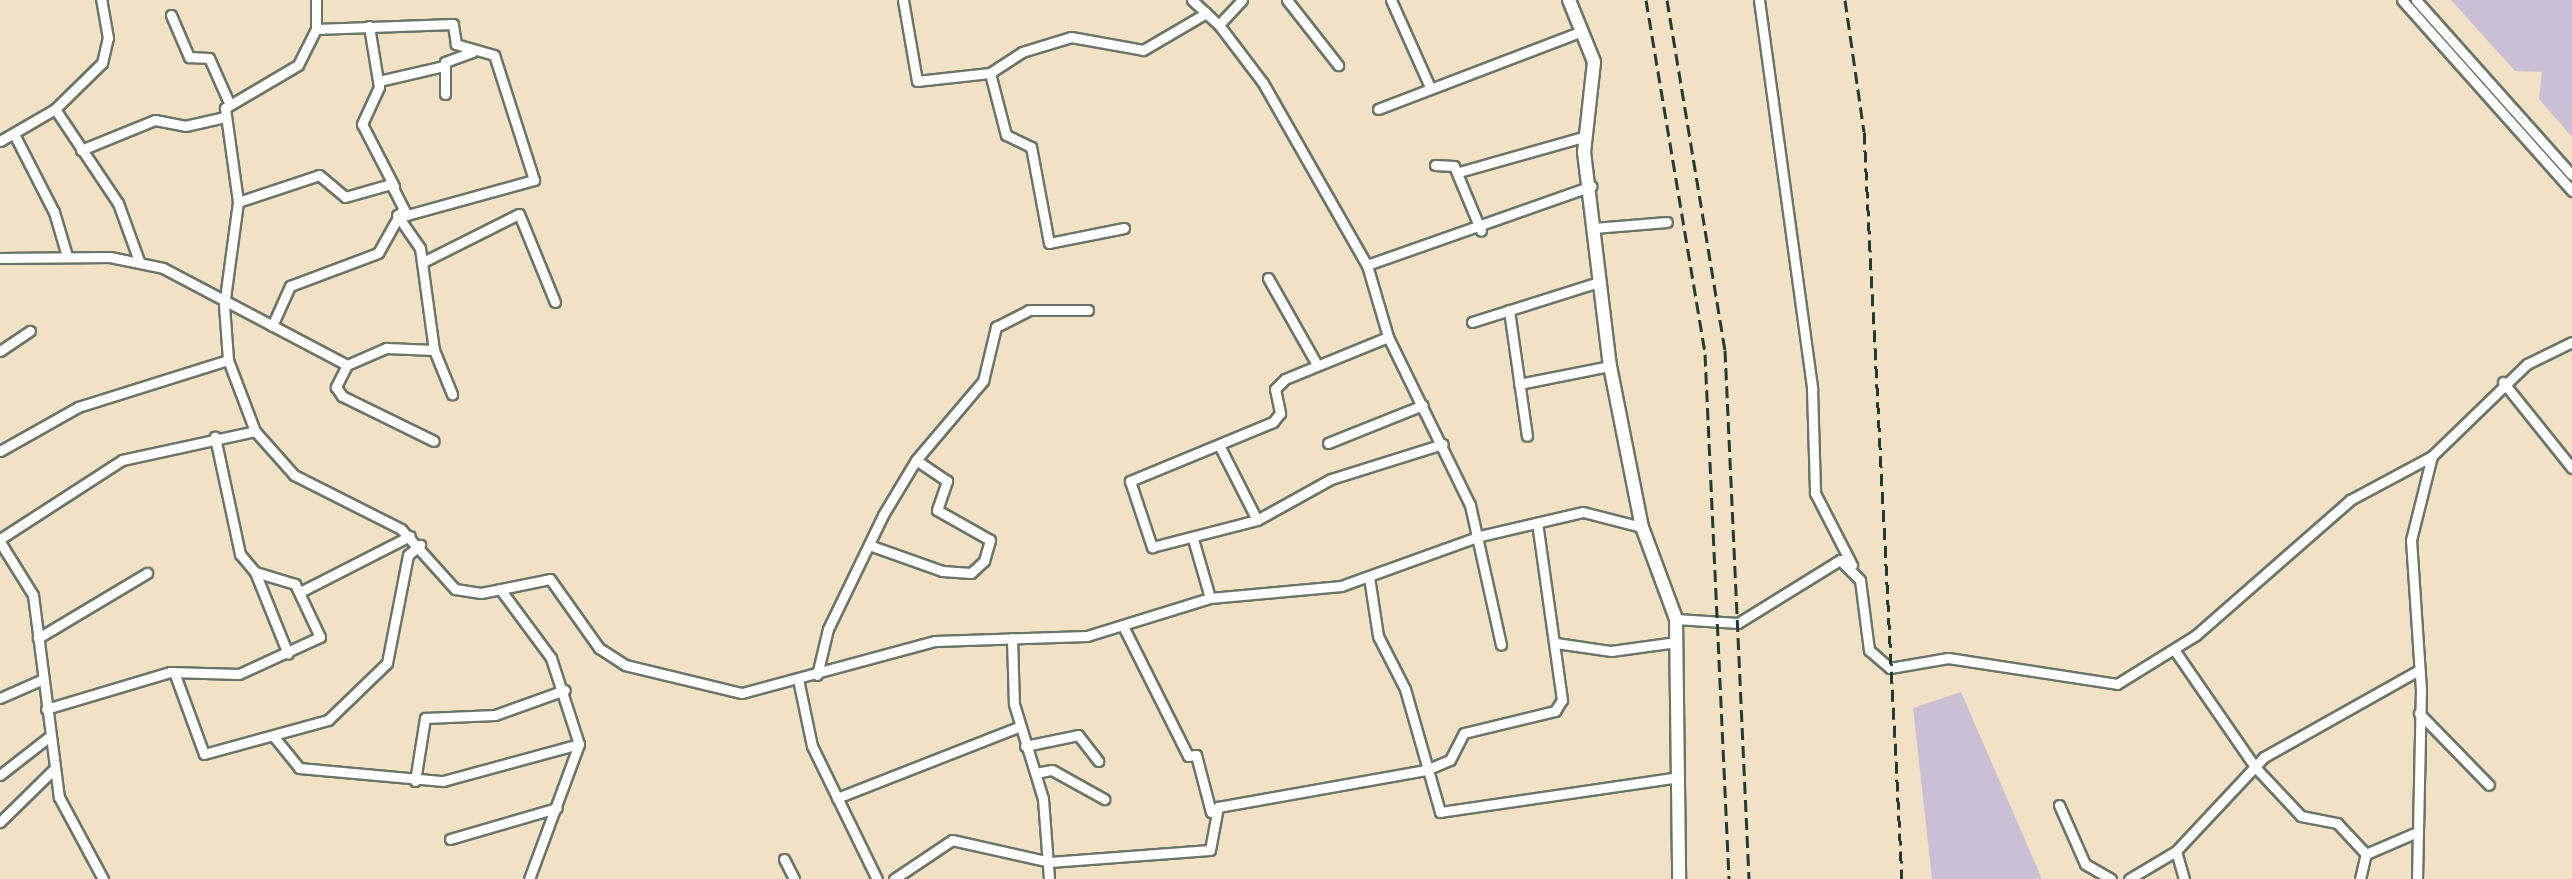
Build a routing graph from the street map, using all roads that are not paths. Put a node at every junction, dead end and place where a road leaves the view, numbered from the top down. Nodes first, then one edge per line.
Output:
1 (101, 0) edge
2 (316, 0) edge
3 (903, 0) edge
4 (1192, 0) edge
5 (1242, 0) edge
6 (1287, 0) edge
7 (1391, 0) edge
8 (1569, 0) edge
9 (1759, 0) edge
10 (2402, 0) edge
11 (2416, 0) edge
12 (1206, 13) junction
13 (171, 15) dead end
14 (1219, 25) junction
15 (369, 26) junction
16 (316, 29) junction
17 (1582, 31) junction
18 (472, 52) junction
19 (1338, 65) dead end
20 (444, 66) junction
21 (990, 73) junction
22 (379, 81) junction
23 (1430, 87) junction
24 (445, 94) dead end
25 (229, 103) junction
26 (55, 109) junction
27 (1378, 109) dead end
28 (225, 117) junction
29 (14, 134) junction
30 (1586, 136) junction
31 (0, 141) edge
32 (81, 150) junction
33 (1435, 165) dead end
34 (1459, 172) junction
35 (2572, 175) edge
36 (394, 186) junction
37 (1591, 186) junction
38 (2572, 191) edge
39 (238, 202) junction
40 (400, 213) junction
41 (1667, 222) dead end
42 (1124, 228) dead end
43 (1594, 228) junction
44 (1481, 231) junction
45 (67, 256) junction
46 (0, 258) edge
47 (139, 261) junction
48 (423, 262) junction
49 (1367, 265) junction
50 (1268, 278) dead end
51 (1599, 282) junction
52 (555, 302) dead end
53 (224, 305) junction
54 (1088, 310) dead end
55 (1509, 310) junction
56 (1472, 322) dead end
57 (272, 326) junction
58 (30, 331) dead end
59 (1388, 337) junction
60 (2572, 342) edge
61 (434, 350) junction
62 (0, 351) edge
63 (228, 360) junction
64 (1315, 361) junction
65 (347, 365) junction
66 (1610, 366) junction
67 (2503, 382) junction
68 (1519, 384) junction
69 (452, 394) dead end
70 (1423, 405) junction
71 (255, 431) junction
72 (1527, 436) dead end
73 (215, 437) junction
74 (434, 441) dead end
75 (1328, 443) dead end
76 (1443, 444) junction
77 (1219, 445) junction
78 (0, 451) edge
79 (2432, 456) junction
80 (916, 460) junction
81 (2572, 468) edge
82 (1257, 520) junction
83 (1537, 523) junction
84 (1642, 527) junction
85 (410, 536) junction
86 (1480, 536) junction
87 (1193, 539) junction
88 (0, 540) edge
89 (420, 545) junction
90 (869, 545) junction
91 (1852, 565) junction
92 (255, 572) junction
93 (147, 573) dead end
94 (1369, 577) junction
95 (500, 589) junction
96 (302, 591) junction
97 (1210, 598) junction
98 (1676, 619) junction
99 (1123, 626) junction
100 (38, 638) junction
101 (1012, 638) junction
102 (1676, 642) junction
103 (1556, 643) junction
104 (1501, 645) dead end
105 (2175, 651) junction
106 (288, 654) junction
107 (2419, 670) junction
108 (174, 672) junction
109 (817, 675) junction
110 (798, 679) junction
111 (41, 680) junction
112 (565, 690) junction
113 (0, 698) edge
114 (46, 709) junction
115 (2419, 713) junction
116 (1018, 727) junction
117 (50, 736) junction
118 (275, 738) junction
119 (579, 744) junction
120 (1025, 746) junction
121 (1098, 761) dead end
122 (2255, 767) junction
123 (53, 770) junction
124 (1426, 770) junction
125 (1036, 773) junction
126 (0, 775) edge
127 (1672, 778) junction
128 (415, 781) junction
129 (2489, 785) dead end
130 (837, 798) junction
131 (1104, 799) dead end
132 (2059, 805) dead end
133 (557, 808) junction
134 (1211, 812) junction
135 (0, 822) edge
136 (2417, 832) junction
137 (450, 839) dead end
138 (2176, 851) junction
139 (2366, 854) junction
140 (784, 859) dead end
141 (1050, 862) junction
142 (103, 879) edge
143 (529, 879) edge
144 (794, 879) edge
145 (877, 879) edge
146 (894, 879) edge
147 (1049, 879) edge
148 (1679, 879) edge
149 (2111, 879) edge
150 (2129, 879) edge
151 (2184, 879) edge
152 (2360, 879) edge
153 (2417, 879) edge

1 - 26 street
2 - 16 street
3 - 21 street
4 - 12 street
5 - 14 street
6 - 19 street
7 - 23 street
8 - 17 main road
9 - 91 street
10 - 38 street
11 - 35 street
12 - 14 street
12 - 21 street
13 - 25 street
14 - 49 street
15 - 16 street
15 - 18 street
15 - 22 street
16 - 25 street
17 - 23 street
17 - 30 main road
18 - 20 street
18 - 40 street
20 - 22 street
20 - 24 street
21 - 42 street
22 - 36 street
23 - 27 street
25 - 28 street
26 - 29 street
26 - 32 street
28 - 32 street
28 - 39 street
29 - 31 street
29 - 45 street
30 - 34 street
30 - 37 main road
32 - 47 street
33 - 34 street
34 - 44 street
36 - 39 street
36 - 40 street
37 - 43 main road
37 - 44 street
39 - 53 street
40 - 48 street
40 - 57 street
41 - 43 street
43 - 51 main road
44 - 49 street
45 - 46 street
45 - 47 street
47 - 53 street
48 - 52 street
48 - 61 street
49 - 59 street
50 - 64 street
51 - 55 street
51 - 66 main road
53 - 57 street
53 - 63 street
54 - 80 street
55 - 56 street
55 - 68 street
57 - 65 street
58 - 62 street
59 - 64 street
59 - 70 street
60 - 67 street
61 - 65 street
61 - 69 street
63 - 71 street
63 - 78 street
64 - 77 street
65 - 74 street
66 - 68 street
66 - 84 main road
67 - 79 street
67 - 81 street
68 - 72 street
70 - 75 street
70 - 76 street
71 - 73 street
71 - 85 street
73 - 88 street
73 - 92 street
76 - 82 street
76 - 86 street
77 - 82 street
77 - 87 street
79 - 105 street
79 - 107 street
80 - 90 street
80 - 90 street
82 - 87 street
83 - 84 street
83 - 86 street
83 - 103 street
84 - 98 main road
85 - 89 street
85 - 96 street
86 - 94 street
86 - 104 street
87 - 97 street
88 - 100 street
89 - 95 street
89 - 118 street
90 - 109 street
91 - 98 street
91 - 105 street
92 - 96 street
92 - 106 street
93 - 100 street
94 - 97 street
94 - 124 street
95 - 110 street
95 - 112 street
96 - 106 street
97 - 99 street
98 - 102 main road
99 - 101 street
99 - 134 street
100 - 111 street
101 - 109 street
101 - 116 street
102 - 103 street
102 - 127 main road
103 - 124 street
105 - 122 street
106 - 108 street
107 - 115 street
107 - 122 street
108 - 114 street
108 - 118 street
109 - 110 street
110 - 130 street
111 - 113 street
111 - 114 street
112 - 119 street
112 - 128 street
114 - 117 street
115 - 129 street
115 - 136 street
116 - 120 street
116 - 130 street
117 - 123 street
117 - 126 street
118 - 128 street
119 - 128 street
119 - 133 street
120 - 121 street
120 - 125 street
122 - 138 street
122 - 139 street
123 - 135 street
123 - 142 street
124 - 127 street
124 - 134 street
125 - 131 street
125 - 141 street
127 - 148 main road
130 - 145 street
132 - 149 street
133 - 137 street
133 - 143 street
134 - 141 street
136 - 139 street
136 - 153 street
138 - 150 street
138 - 151 street
139 - 152 street
140 - 144 street
141 - 146 street
141 - 147 street

